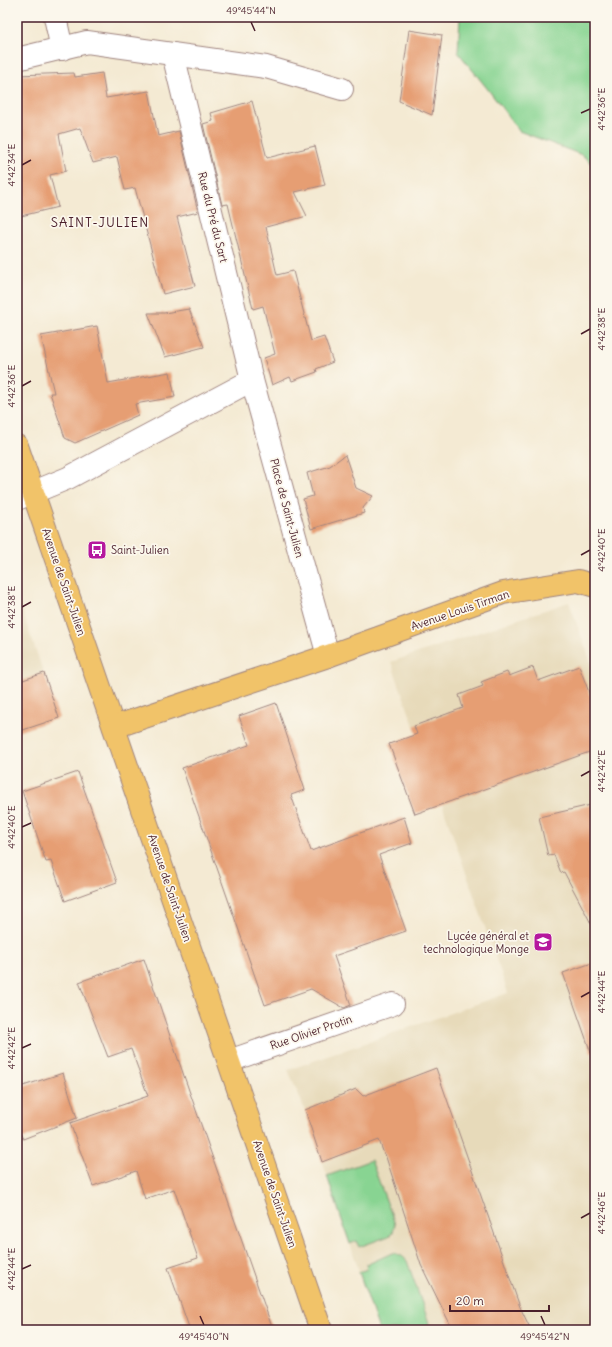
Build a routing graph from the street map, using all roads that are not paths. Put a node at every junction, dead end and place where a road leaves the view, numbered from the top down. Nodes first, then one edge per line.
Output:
1 (55, 17) edge
2 (62, 49) junction
3 (173, 54) junction
4 (17, 60) edge
5 (342, 89) dead end
6 (252, 380) junction
7 (17, 446) edge
8 (25, 496) edge
9 (595, 586) edge
10 (328, 656) junction
11 (114, 727) junction
12 (394, 1004) dead end
13 (229, 1060) junction
14 (321, 1330) edge

1 - 2 street
2 - 3 street
2 - 4 street
3 - 5 street
3 - 6 street, Rue du Pré du Sart
6 - 8 street
6 - 10 street, Place de Saint-Julien
7 - 8 main road, Avenue de Saint-Julien
8 - 11 main road, Avenue de Saint-Julien
9 - 10 main road, Avenue Louis Tirman
10 - 11 main road
11 - 13 main road, Avenue de Saint-Julien
12 - 13 street, Rue Olivier Protin
13 - 14 main road, Avenue de Saint-Julien

